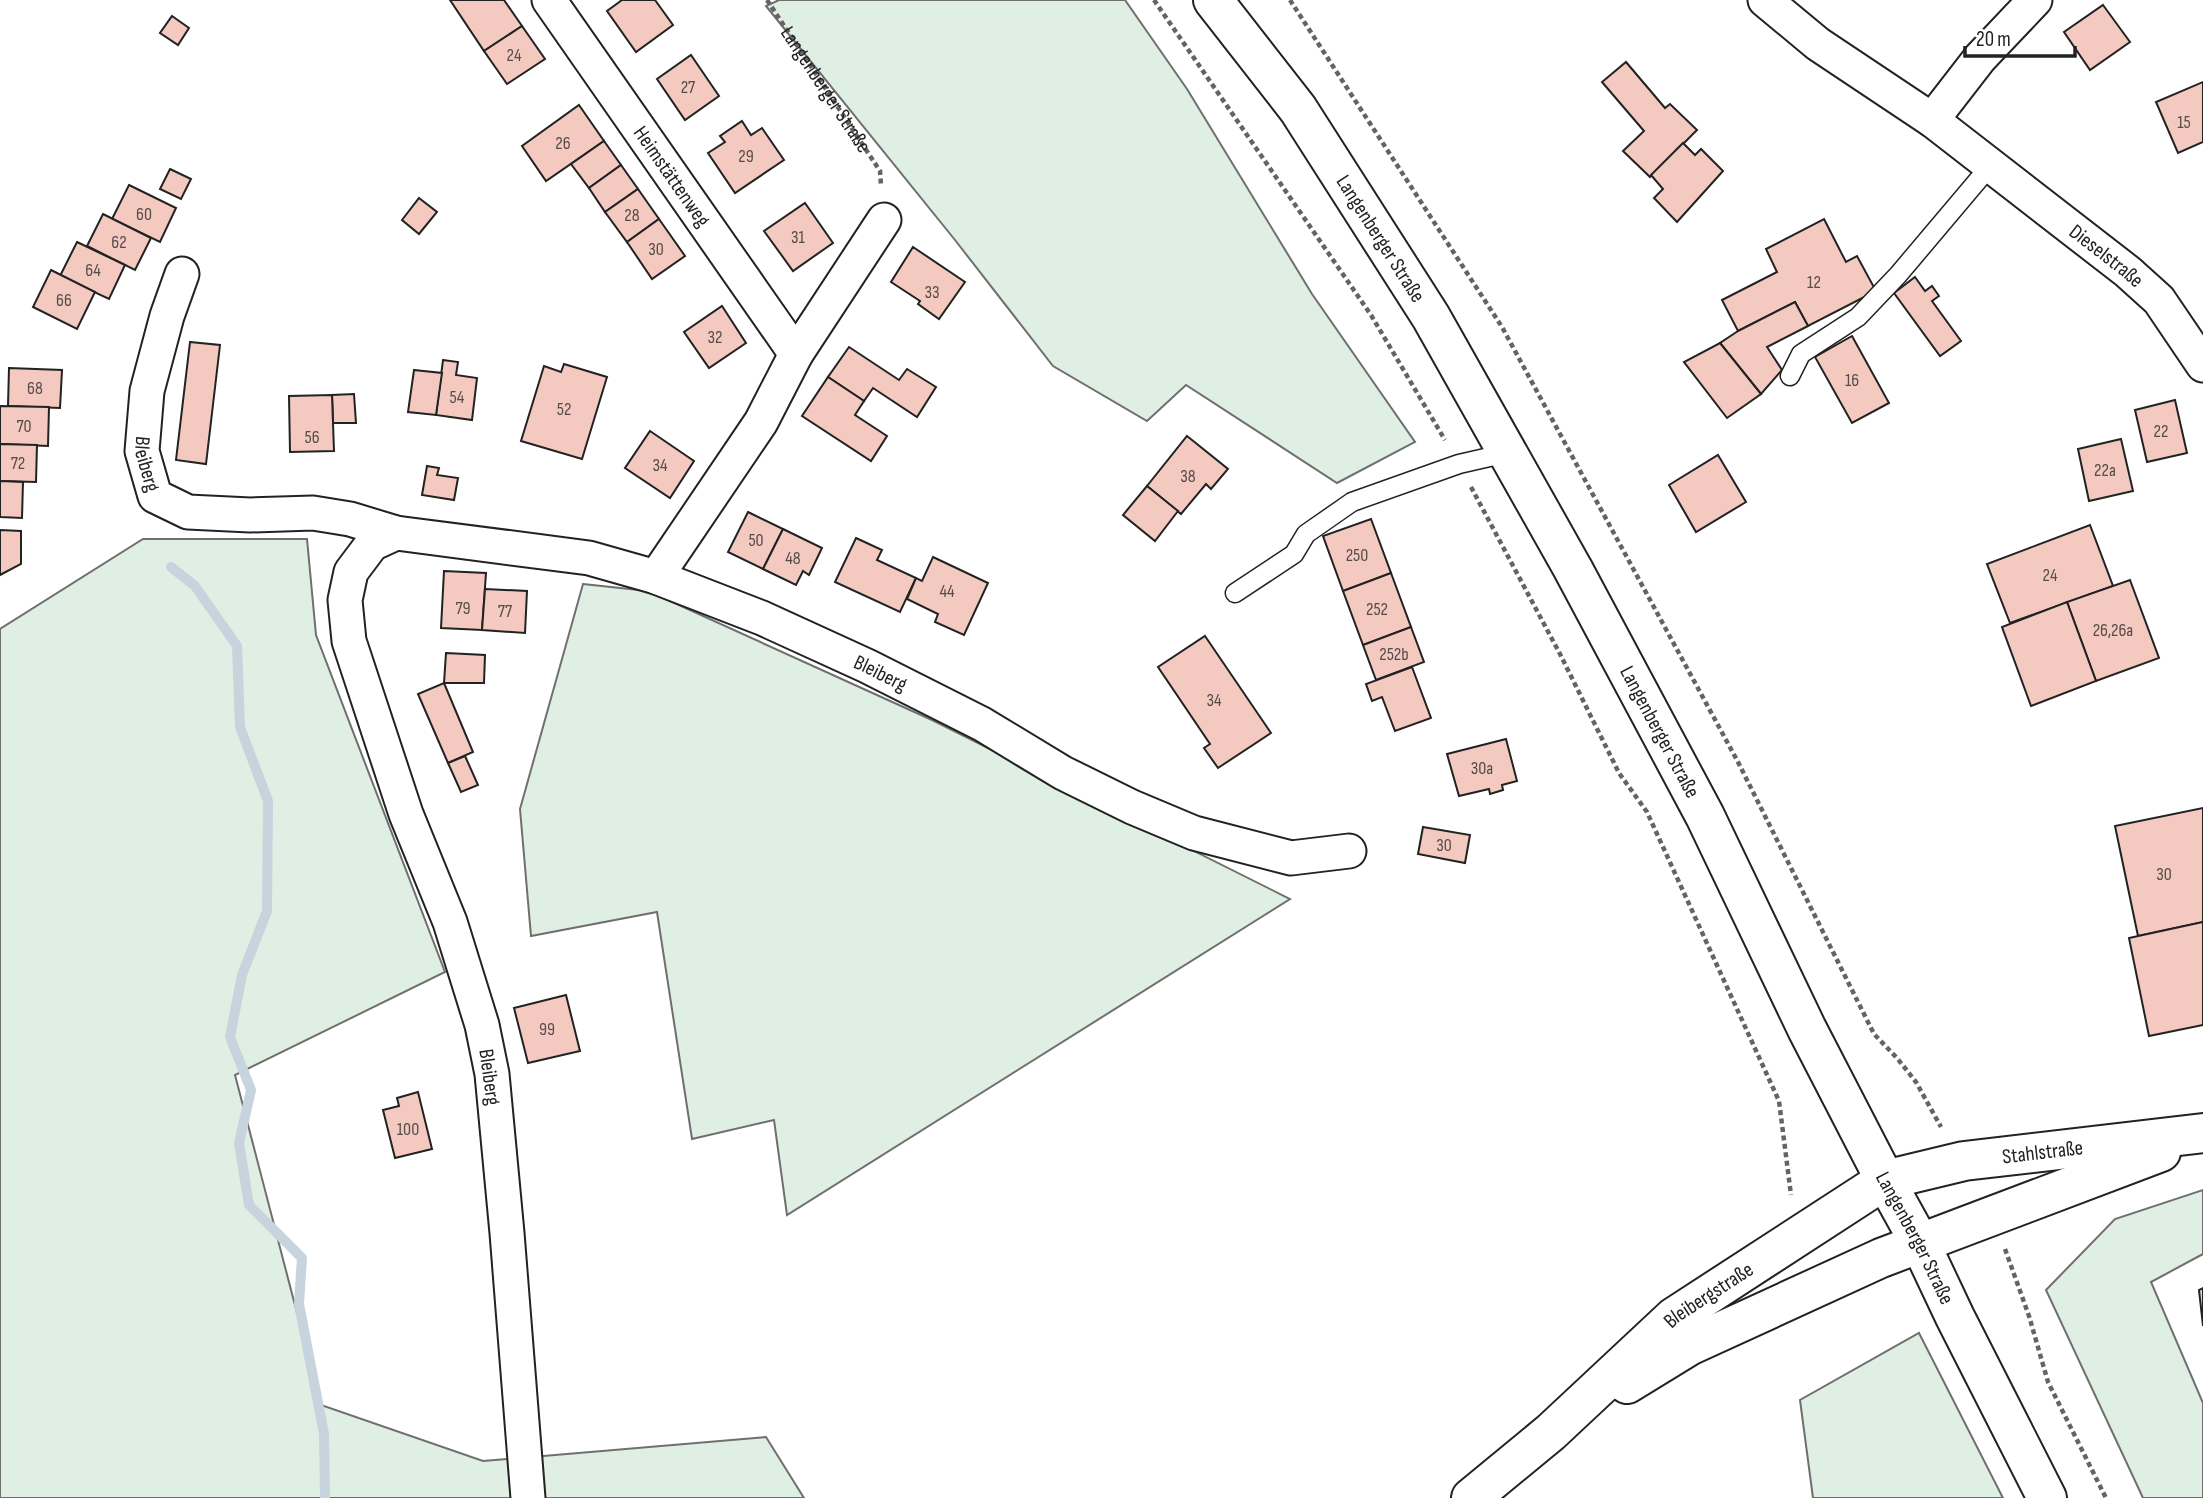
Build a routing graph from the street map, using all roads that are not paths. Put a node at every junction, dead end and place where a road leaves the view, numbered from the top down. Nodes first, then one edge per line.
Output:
1 (549, 0) edge
2 (1213, 0) edge
3 (1765, 0) edge
4 (2035, 0) edge
5 (1931, 120) junction
6 (1990, 166) junction
7 (884, 220) road end
8 (182, 274) dead end
9 (796, 354) junction
10 (2203, 365) edge
11 (1790, 376) dead end
12 (1507, 453) junction
13 (396, 533) junction
14 (656, 577) junction
15 (1235, 593) dead end
16 (1349, 851) dead end
17 (2203, 1135) edge
18 (1885, 1180) junction
19 (1921, 1245) junction
20 (1551, 1432) junction
21 (528, 1498) edge
22 (1471, 1498) edge
23 (2047, 1498) edge

1 - 9 street, Heimstättenweg
2 - 12 main road, Langenberger Straße
3 - 5 street, Dieselstraße
4 - 5 street
5 - 6 street, Dieselstraße
6 - 10 street, Dieselstraße
6 - 11 lane
7 - 9 street
8 - 13 street, Bleiberg
9 - 14 street
12 - 15 lane
12 - 18 main road, Langenberger Straße
13 - 14 street, Bleiberg
13 - 21 street, Bleiberg
14 - 16 street, Bleiberg
17 - 18 main road, Stahlstraße
17 - 19 main road, Stahlstraße
18 - 19 main road, Langenberger Straße
18 - 20 main road, Bleibergstraße
19 - 20 main road, Bleibergstraße
19 - 23 main road, Langenberger Straße
20 - 22 main road, Bleibergstraße

